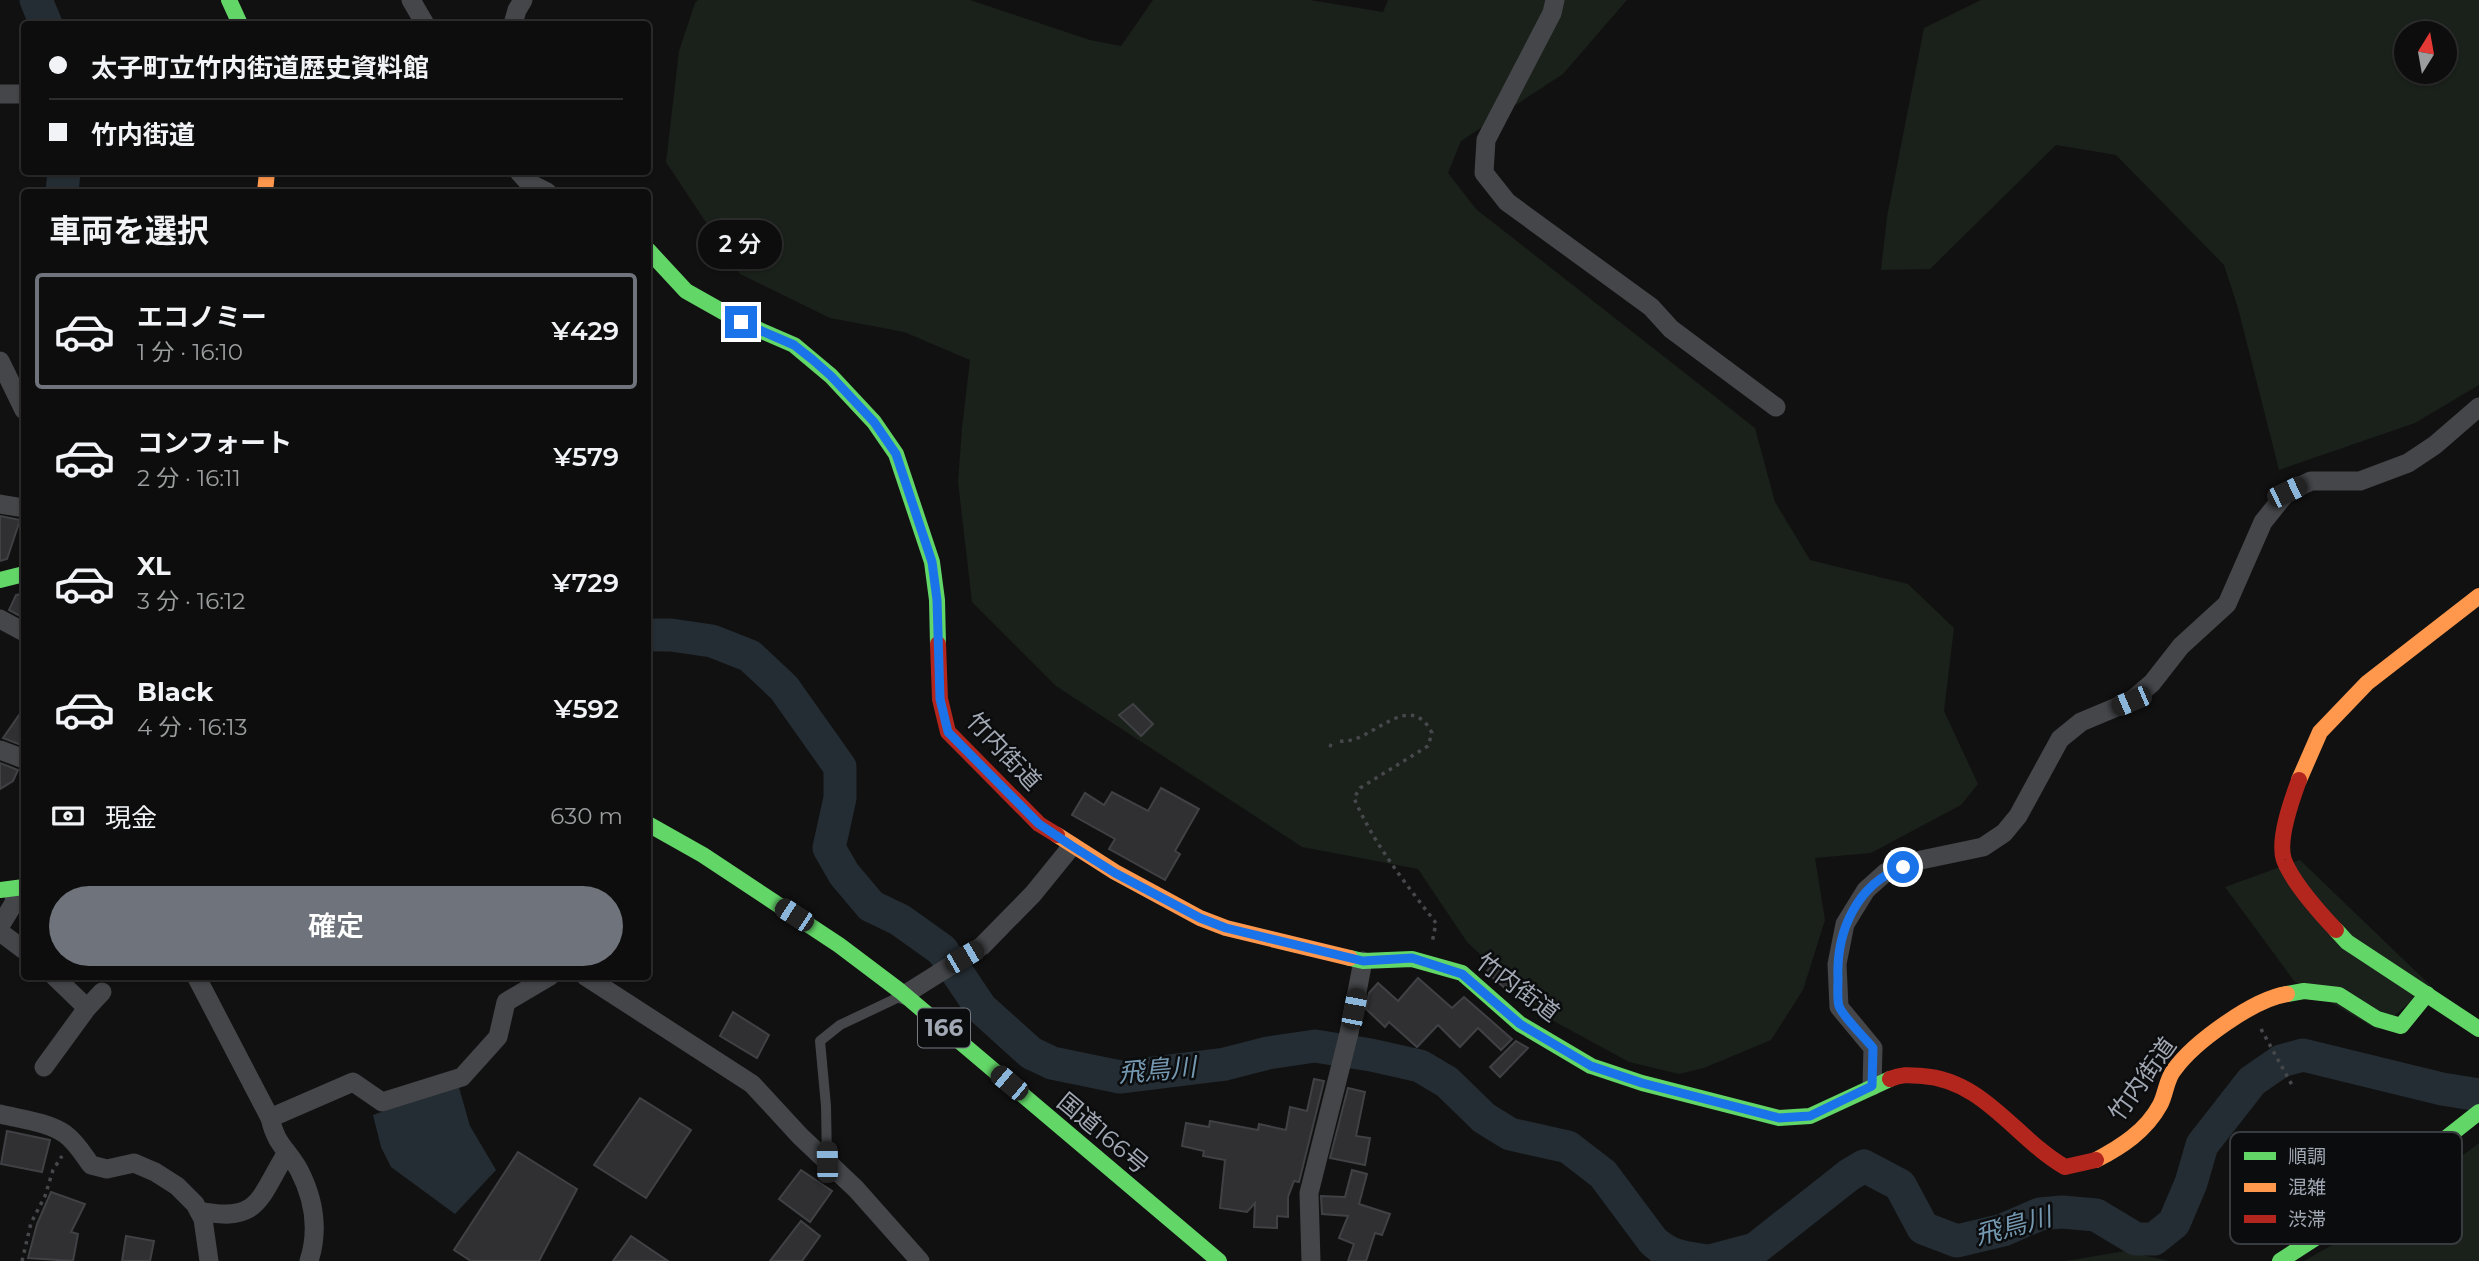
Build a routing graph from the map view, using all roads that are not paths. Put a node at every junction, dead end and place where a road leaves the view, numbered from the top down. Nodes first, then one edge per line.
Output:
1 (229, 0) edge
2 (411, 0) edge
3 (523, 0) edge
4 (1555, 0) edge
5 (239, 21) edge
6 (423, 21) edge
7 (514, 21) edge
8 (0, 94) edge
9 (21, 94) edge
10 (522, 175) edge
11 (541, 189) edge
12 (651, 253) edge
13 (0, 360) edge
14 (21, 404) edge
15 (1776, 407) dead end
16 (2479, 407) edge
17 (0, 504) edge
18 (21, 508) edge
19 (21, 575) edge
20 (0, 580) edge
21 (2479, 596) edge
22 (0, 619) edge
23 (21, 630) edge
24 (0, 750) edge
25 (21, 758) edge
26 (651, 826) edge
27 (1072, 846) junction
28 (13, 889) edge
29 (0, 926) edge
30 (0, 932) edge
31 (21, 948) edge
32 (1363, 961) junction
33 (58, 980) edge
34 (198, 980) edge
35 (543, 980) edge
36 (590, 980) edge
37 (102, 992) dead end
38 (2427, 994) junction
39 (904, 995) junction
40 (87, 1007) junction
41 (2479, 1029) edge
42 (44, 1067) dead end
43 (1872, 1086) junction
44 (2479, 1112) edge
45 (0, 1114) edge
46 (270, 1118) junction
47 (2452, 1132) edge
48 (286, 1154) junction
49 (827, 1162) junction
50 (199, 1211) junction
51 (2306, 1244) edge
52 (209, 1261) edge
53 (309, 1261) edge
54 (920, 1261) edge
55 (1219, 1261) edge
56 (1311, 1261) edge
57 (2280, 1261) edge

1 - 5 main road
2 - 6 street
3 - 7 street
4 - 15 street
8 - 9 street
10 - 11 street
12 - 27 main road, 竹内街道
13 - 14 street
16 - 43 street
17 - 18 street
19 - 20 main road
21 - 38 main road
22 - 23 street
24 - 25 street
26 - 39 main road, 国道166号 / 166
27 - 32 main road, 竹内街道
27 - 39 street
28 - 29 street
30 - 31 street
32 - 43 main road, 竹内街道
32 - 56 street
33 - 40 street
34 - 46 street
35 - 46 street
36 - 49 street
37 - 40 street
38 - 41 main road
38 - 43 main road, 竹内街道
39 - 49 lane
39 - 55 main road, 国道166号 / 166
40 - 42 street
44 - 47 main road
45 - 50 street
46 - 48 street
48 - 50 street
48 - 53 street
49 - 54 street
50 - 52 street
51 - 57 main road

